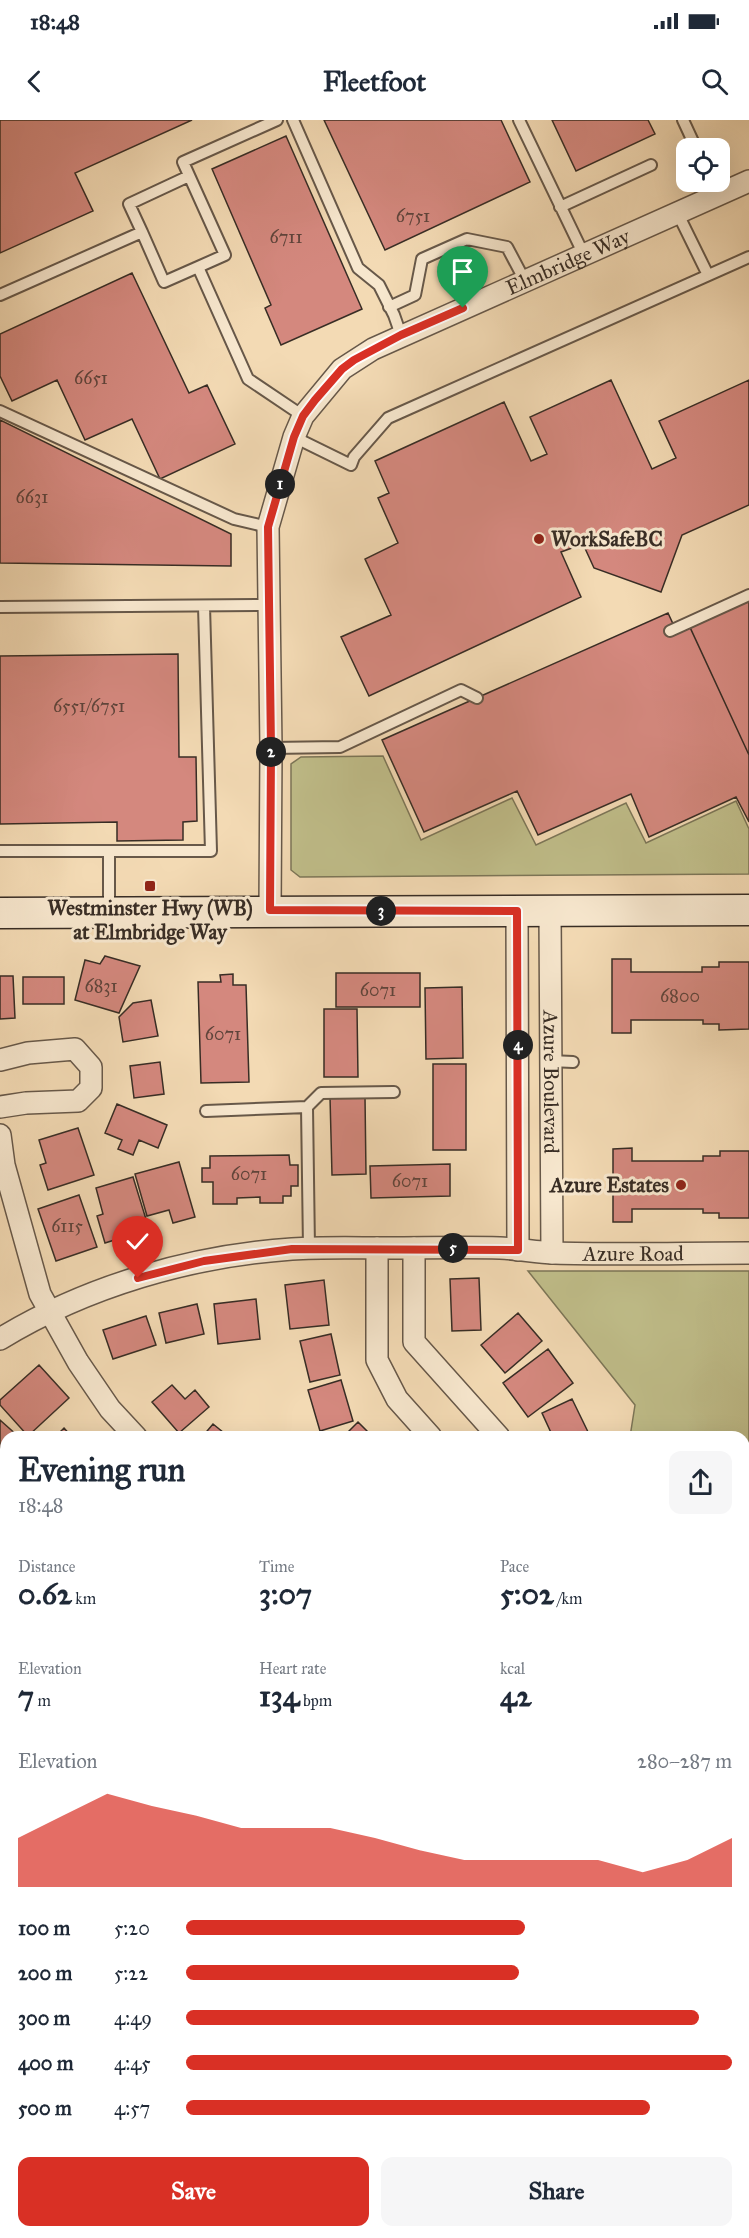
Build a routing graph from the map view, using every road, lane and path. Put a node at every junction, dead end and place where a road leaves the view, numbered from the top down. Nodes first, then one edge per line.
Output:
1 (277, 120) edge
2 (293, 120) edge
3 (519, 120) edge
4 (682, 120) edge
5 (691, 138) edge
6 (651, 165) dead end
7 (189, 176) junction
8 (749, 181) edge
9 (730, 185) edge
10 (708, 192) edge
11 (560, 207) junction
12 (677, 212) junction
13 (142, 231) junction
14 (584, 255) junction
15 (749, 257) edge
16 (198, 267) junction
17 (708, 275) junction
18 (525, 281) junction
19 (0, 295) edge
20 (389, 307) junction
21 (401, 335) junction
22 (0, 411) edge
23 (303, 416) junction
24 (294, 437) junction
25 (268, 527) junction
26 (749, 595) edge
27 (269, 605) junction
28 (204, 606) junction
29 (0, 607) edge
30 (670, 631) dead end
31 (477, 698) dead end
32 (271, 748) junction
33 (0, 851) edge
34 (109, 851) junction
35 (270, 910) junction
36 (749, 910) edge
37 (517, 911) junction
38 (550, 911) junction
39 (0, 913) edge
40 (109, 913) junction
41 (0, 1060) edge
42 (550, 1061) junction
43 (573, 1062) dead end
44 (394, 1092) dead end
45 (0, 1107) edge
46 (307, 1107) junction
47 (206, 1111) dead end
48 (0, 1135) edge
49 (309, 1248) junction
50 (377, 1248) junction
51 (414, 1248) junction
52 (518, 1250) junction
53 (552, 1253) junction
54 (749, 1253) edge
55 (50, 1313) junction
56 (0, 1339) edge
57 (130, 1431) edge
58 (425, 1431) edge
59 (494, 1431) edge

1 - 7 lane
2 - 20 lane
3 - 11 lane
4 - 5 lane
6 - 11 lane
7 - 13 lane
7 - 16 lane
8 - 9 street, Elmbridge Way
10 - 12 street, Elmbridge Way
11 - 14 lane
12 - 14 street, Elmbridge Way
12 - 17 lane
13 - 16 lane
13 - 19 lane
14 - 18 street, Elmbridge Way
15 - 17 lane
16 - 23 lane
17 - 24 lane
18 - 20 lane
18 - 21 street, Elmbridge Way
20 - 21 lane
21 - 23 street, Elmbridge Way
22 - 25 lane
23 - 24 street, Elmbridge Way
24 - 25 street, Elmbridge Way
25 - 27 street, Elmbridge Way
26 - 30 lane
27 - 28 lane
27 - 32 street, Elmbridge Way
28 - 29 lane
28 - 34 lane
31 - 32 lane
32 - 35 street, Elmbridge Way
33 - 34 lane
34 - 40 lane
35 - 37 main road
35 - 40 main road
36 - 38 main road
37 - 38 main road
37 - 52 street
38 - 42 street, Azure Boulevard
39 - 40 main road
41 - 45 street
42 - 43 lane
42 - 53 street, Azure Boulevard
44 - 46 lane
46 - 47 lane
46 - 49 lane
48 - 55 street
49 - 50 street, Azure Road
49 - 55 street, Azure Road
50 - 51 street, Azure Road
50 - 58 street
51 - 52 street, Azure Road
51 - 59 street
52 - 53 street, Azure Road
53 - 54 street, Azure Road
55 - 56 street, Azure Road
55 - 57 street

